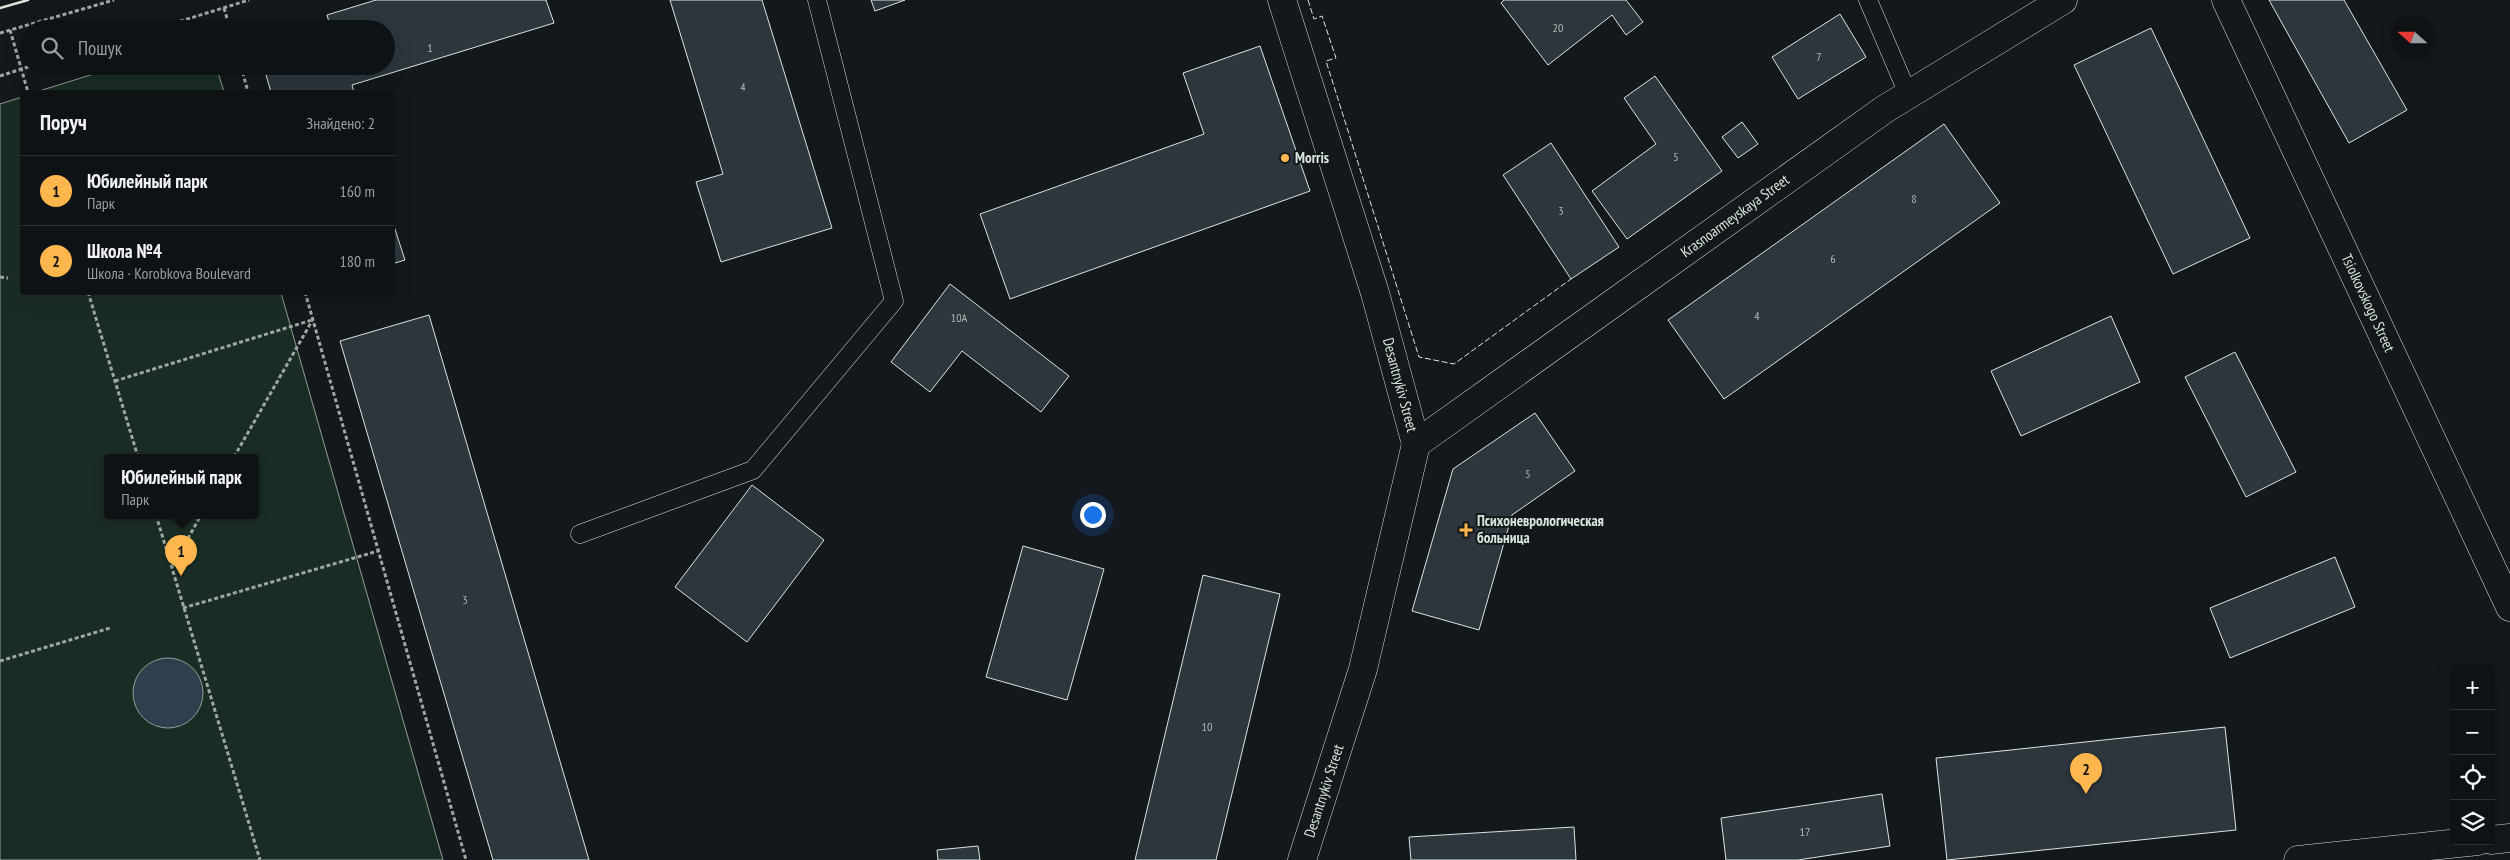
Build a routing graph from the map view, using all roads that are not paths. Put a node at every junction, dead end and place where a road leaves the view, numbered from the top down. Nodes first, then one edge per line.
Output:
1 (817, 0) edge
2 (1282, 0) edge
3 (1868, 0) edge
4 (2063, 0) edge
5 (2226, 0) edge
6 (1908, 94) junction
7 (1416, 444) junction
8 (580, 534) dead end
9 (2510, 606) edge
10 (2510, 838) edge
11 (2495, 840) edge
12 (2450, 844) edge
13 (1302, 860) edge
14 (2298, 860) edge

1 - 8 lane
2 - 7 street, Desantnykiv Street
3 - 6 lane
4 - 6 street, Krasnoarmeyskaya Street
5 - 9 street, Tsiolkovskogo Street
6 - 7 street, Krasnoarmeyskaya Street
7 - 13 street, Desantnykiv Street
10 - 11 street
12 - 14 street

